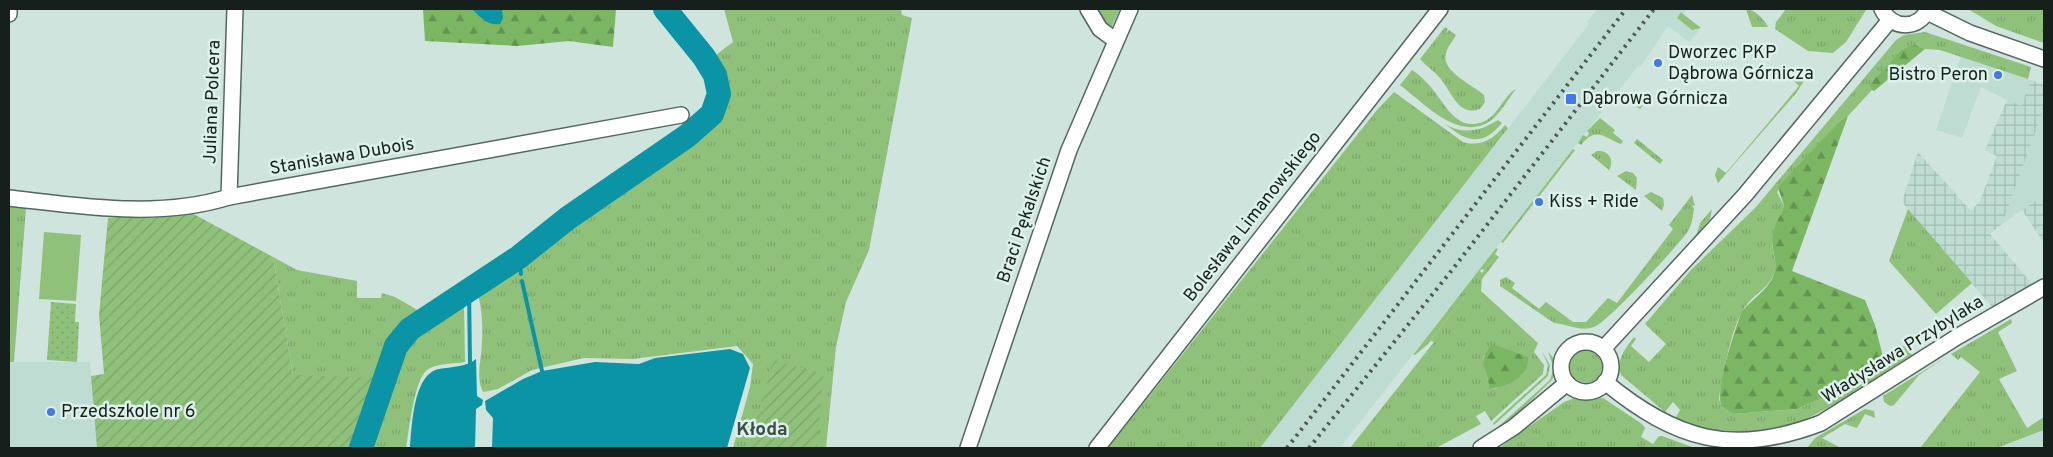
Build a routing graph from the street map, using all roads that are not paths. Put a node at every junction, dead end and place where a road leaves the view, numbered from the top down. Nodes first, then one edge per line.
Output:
1 (9, 9) edge
2 (236, 9) edge
3 (1088, 9) edge
4 (1130, 9) edge
5 (1440, 9) edge
6 (1928, 10) edge
7 (9, 14) edge
8 (1886, 14) edge
9 (1115, 40) junction
10 (2044, 59) edge
11 (680, 115) dead end
12 (229, 197) junction
13 (9, 198) edge
14 (2044, 287) edge
15 (1603, 349) junction
16 (1605, 382) junction
17 (1567, 383) junction
18 (1792, 443) edge
19 (968, 448) edge
20 (1097, 448) edge
21 (1481, 448) edge

1 - 7 street
2 - 12 street, Juliana Polcera
3 - 9 street
4 - 9 street, Braci Pękalskich
5 - 20 street, Bolesława Limanowskiego
6 - 8 street
6 - 10 street
8 - 15 street
9 - 19 street, Braci Pękalskich
11 - 12 street, Stanisława Dubois
12 - 13 street, Stanisława Dubois
14 - 18 street, Władysława Przybylaka
15 - 16 street
15 - 17 street
16 - 17 street
16 - 18 street, Władysława Przybylaka
17 - 21 street

